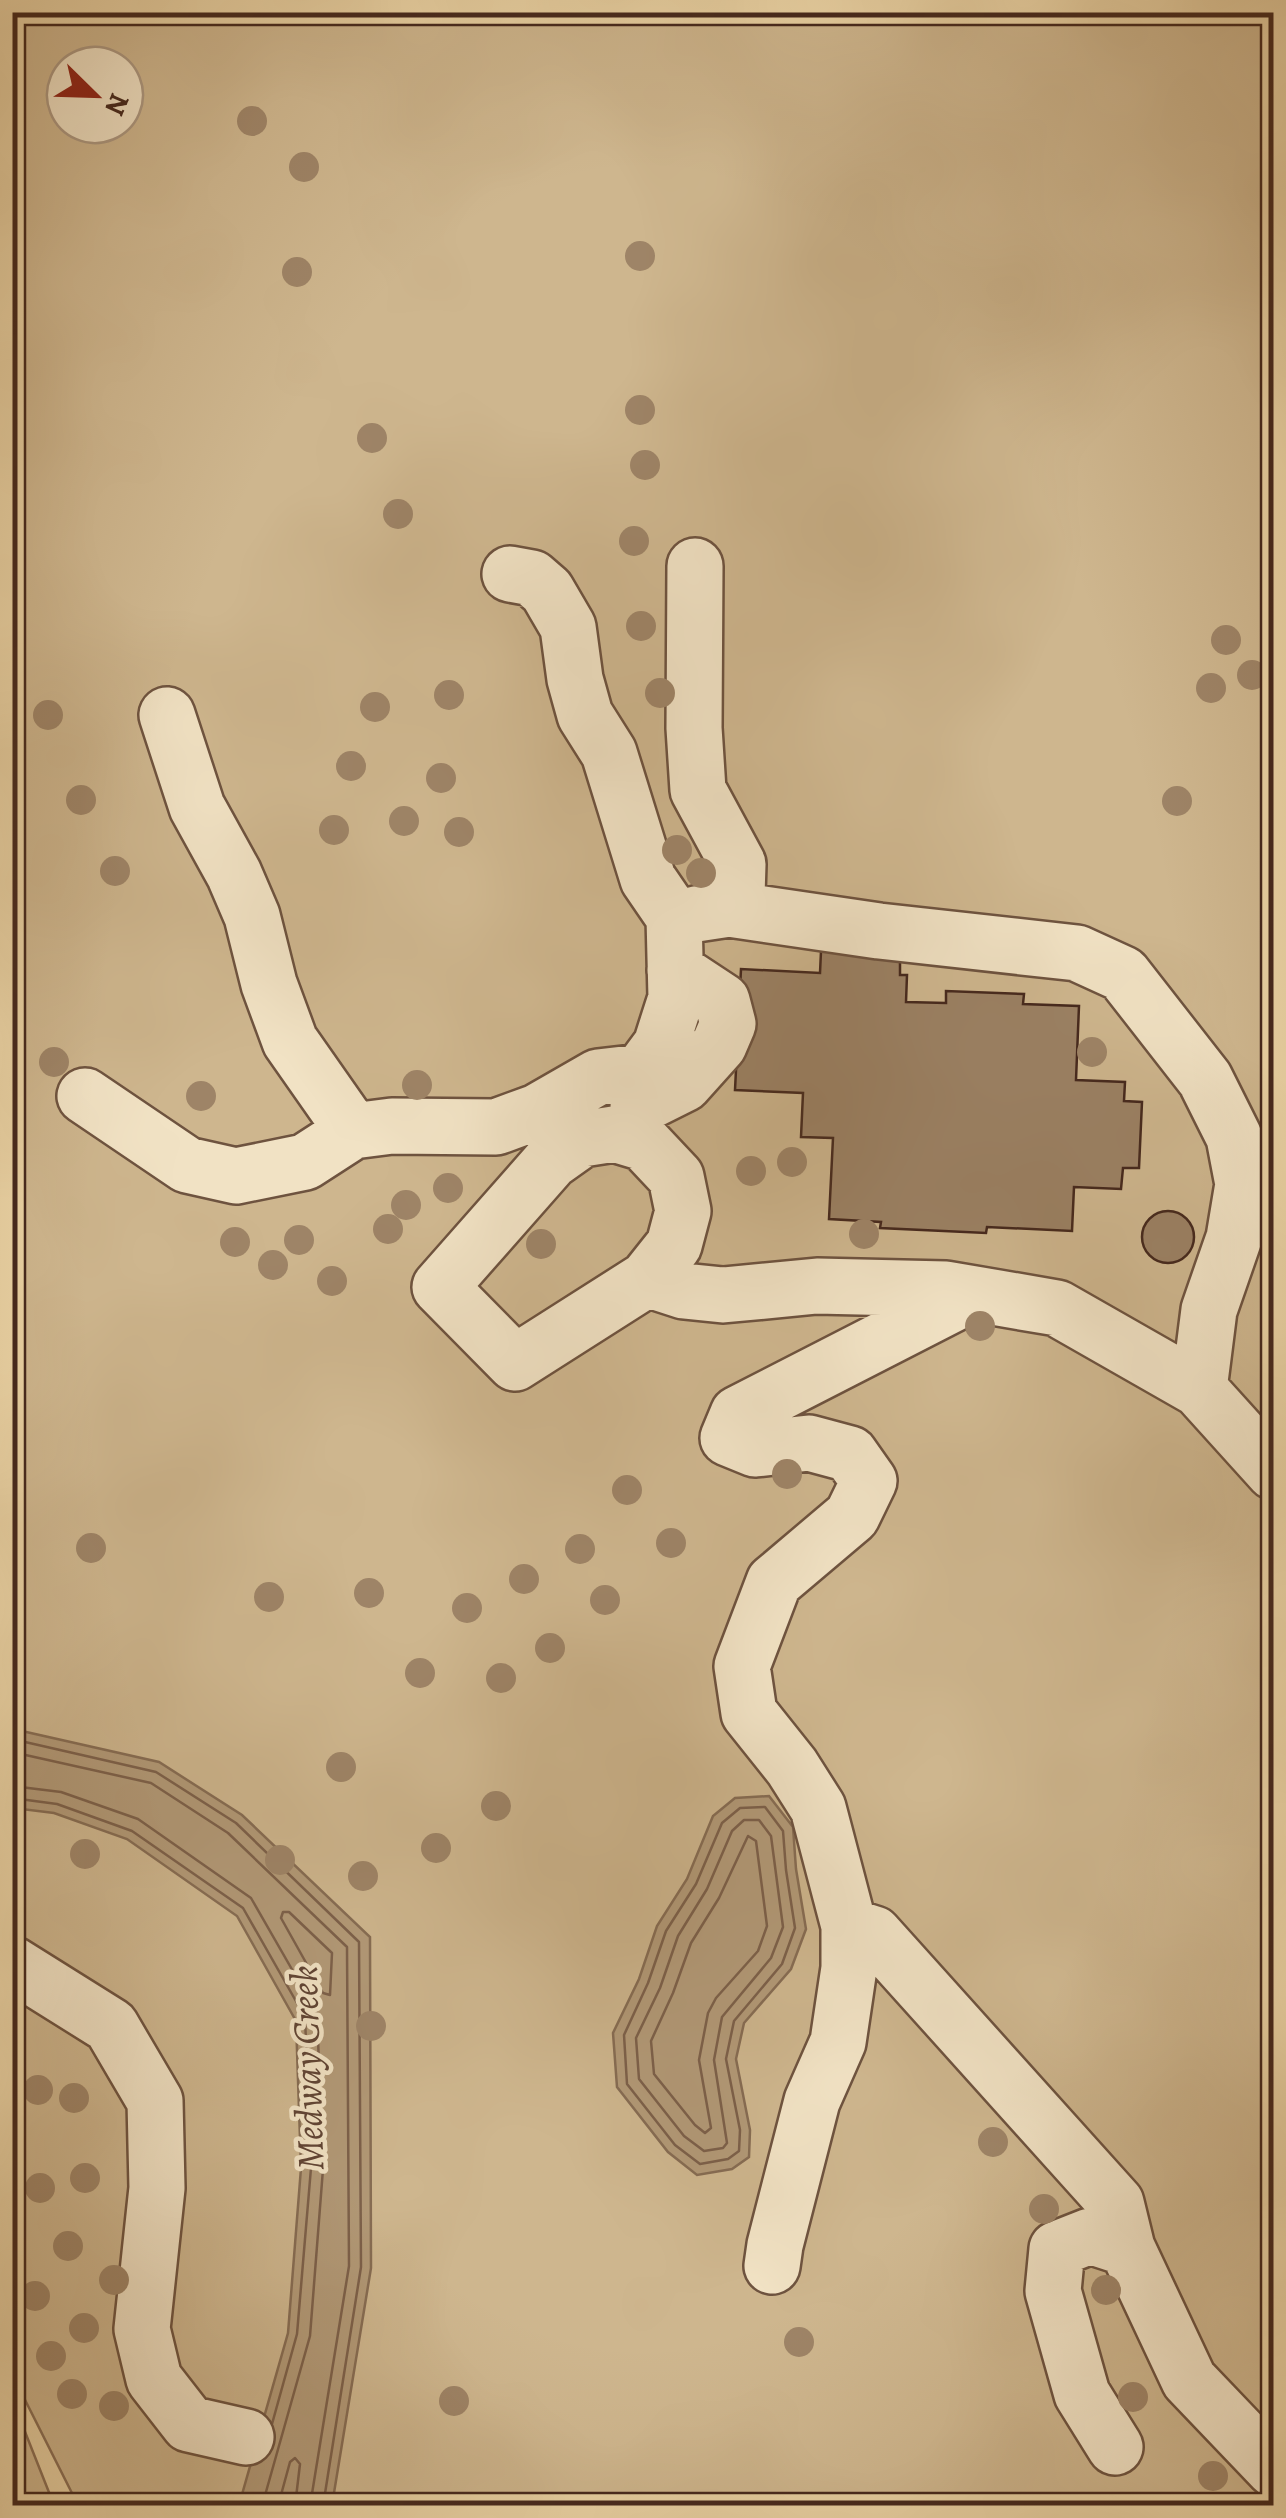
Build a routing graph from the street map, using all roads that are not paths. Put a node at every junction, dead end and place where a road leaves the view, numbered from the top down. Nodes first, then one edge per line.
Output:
1 (696, 566) dead end
2 (510, 574) dead end
3 (167, 715) dead end
4 (729, 909) junction
5 (675, 944) junction
6 (84, 1096) dead end
7 (631, 1105) junction
8 (354, 1132) junction
9 (647, 1279) junction
10 (972, 1294) junction
11 (1199, 1389) junction
12 (1274, 1472) edge
13 (850, 1926) junction
14 (12, 1964) edge
15 (1127, 2248) junction
16 (772, 2266) dead end
17 (246, 2437) dead end
18 (1116, 2447) dead end
19 (1274, 2469) edge

1 - 4 lane
2 - 5 lane
3 - 8 lane
4 - 5 lane
4 - 11 lane
5 - 7 lane
6 - 8 lane
7 - 8 lane
7 - 9 lane
7 - 9 lane
9 - 10 lane
10 - 11 lane
10 - 13 lane
11 - 12 lane
13 - 15 lane
13 - 16 lane
14 - 17 lane
15 - 18 lane
15 - 19 lane

